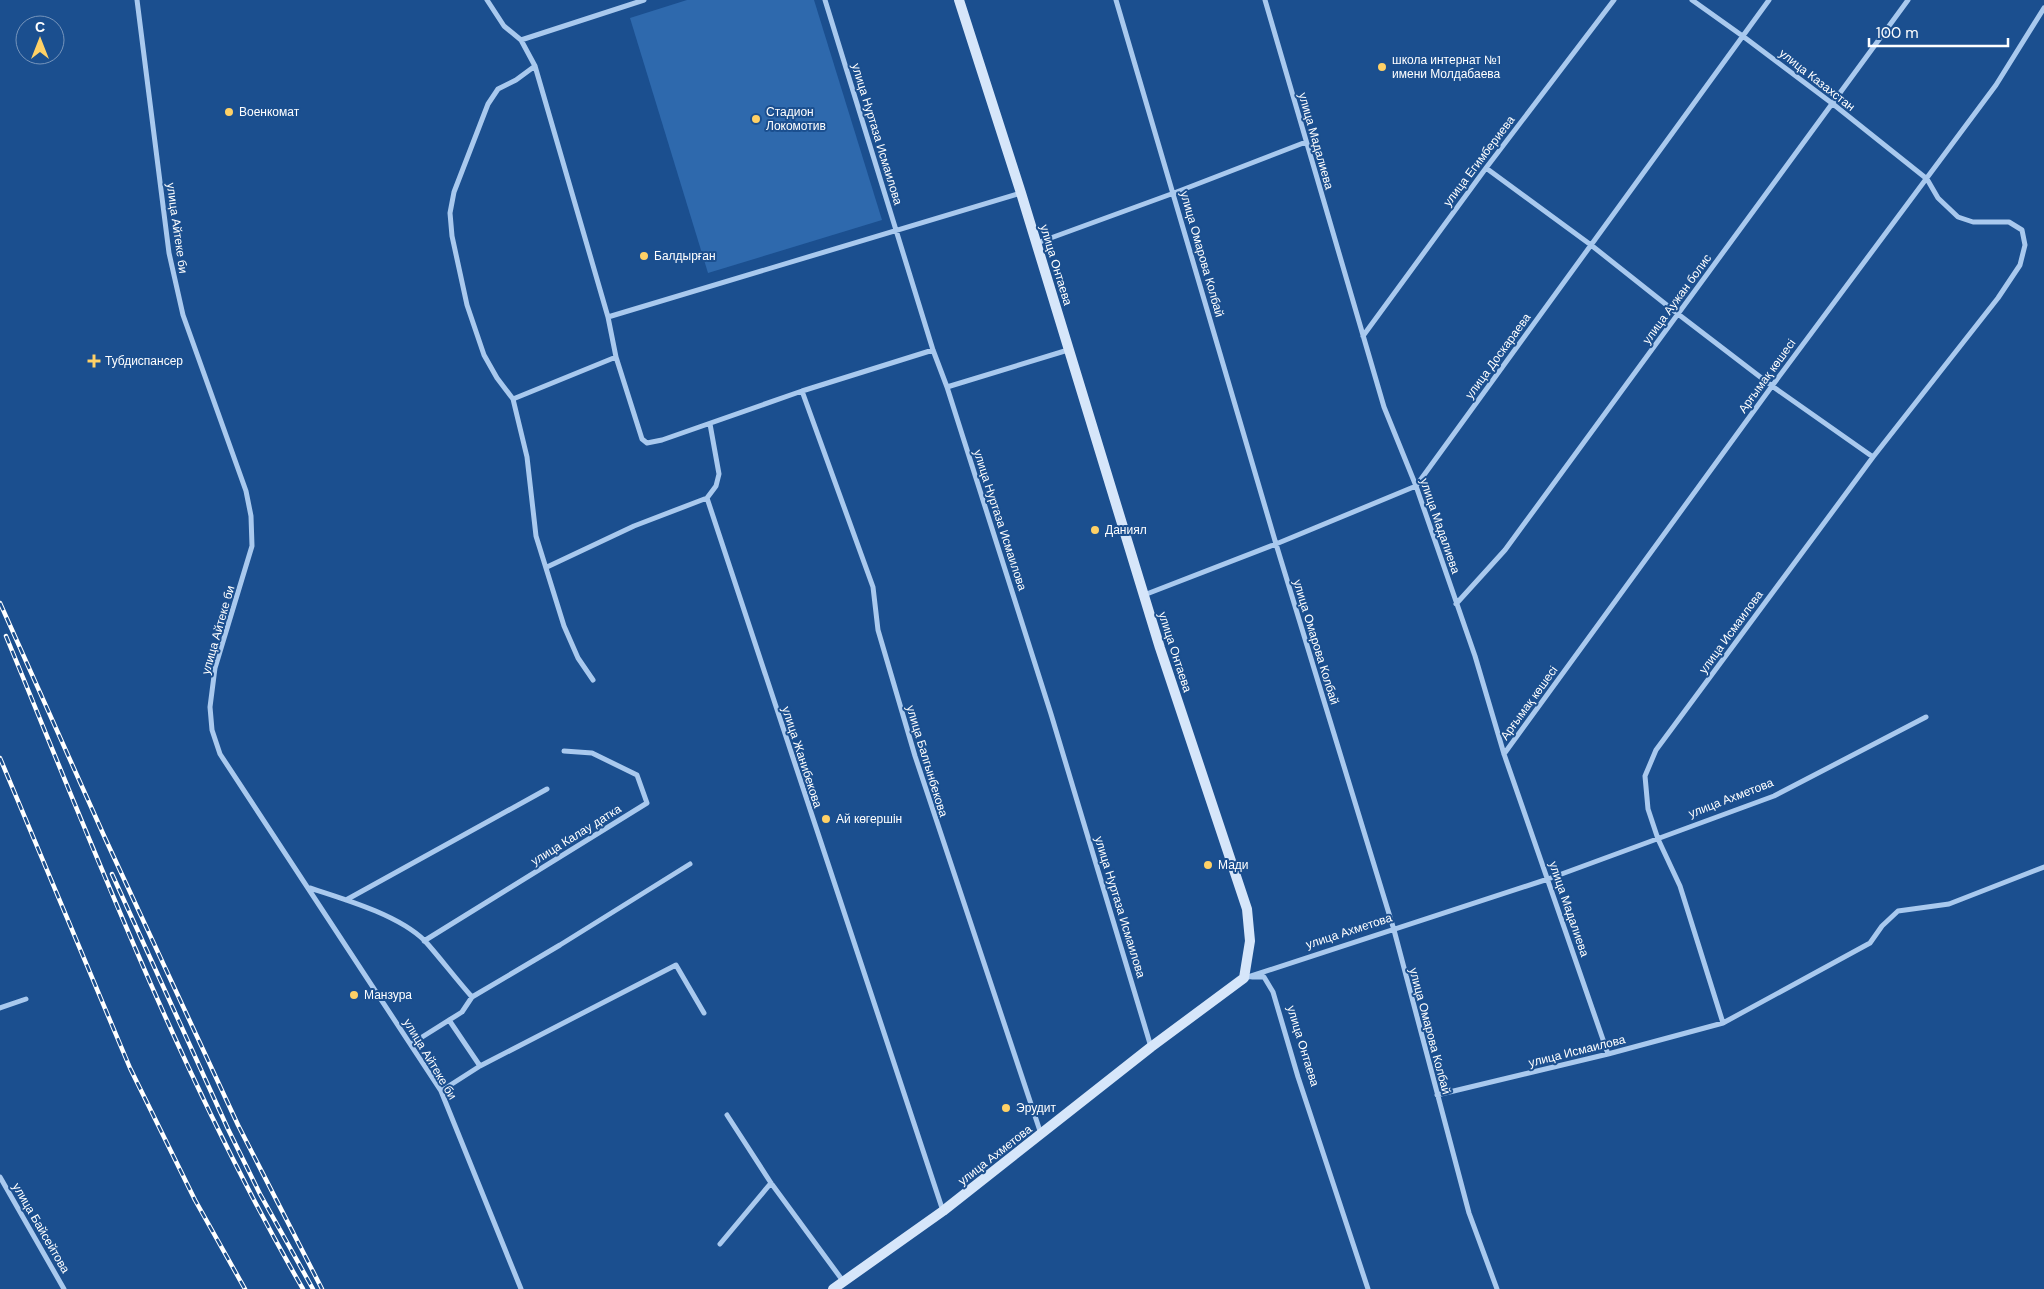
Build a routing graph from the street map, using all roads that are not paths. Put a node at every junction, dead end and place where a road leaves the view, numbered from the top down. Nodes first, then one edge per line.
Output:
1 (137, 0) edge
2 (487, 0) edge
3 (644, 0) edge
4 (825, 0) edge
5 (959, 0) edge
6 (1116, 0) edge
7 (1265, 0) edge
8 (1614, 0) edge
9 (1692, 0) edge
10 (1769, 0) edge
11 (1908, 0) edge
12 (2044, 8) edge
13 (1744, 36) junction
14 (521, 40) junction
15 (535, 66) junction
16 (1833, 104) junction
17 (1306, 142) junction
18 (1486, 168) junction
19 (1927, 179) junction
20 (1021, 194) junction
21 (1174, 194) junction
22 (897, 232) junction
23 (1036, 243) junction
24 (1591, 245) junction
25 (1998, 298) joint
26 (1678, 314) junction
27 (608, 317) junction
28 (1363, 336) junction
29 (933, 350) junction
30 (1068, 350) junction
31 (616, 357) junction
32 (1772, 386) junction
33 (947, 387) junction
34 (802, 391) junction
35 (514, 399) junction
36 (710, 424) junction
37 (1873, 457) junction
38 (1416, 486) junction
39 (707, 498) junction
40 (1276, 544) junction
41 (547, 568) junction
42 (1144, 594) junction
43 (1456, 604) junction
44 (594, 680) dead end
45 (1926, 717) dead end
46 (564, 751) dead end
47 (1504, 754) junction
48 (547, 789) dead end
49 (1658, 839) junction
50 (690, 864) dead end
51 (2044, 867) edge
52 (1548, 879) junction
53 (310, 888) junction
54 (346, 900) junction
55 (1394, 930) junction
56 (424, 941) junction
57 (1244, 978) junction
58 (472, 998) junction
59 (26, 999) dead end
60 (0, 1008) edge
61 (704, 1013) dead end
62 (449, 1020) junction
63 (1722, 1023) junction
64 (411, 1044) junction
65 (1151, 1047) junction
66 (1608, 1054) junction
67 (480, 1066) junction
68 (440, 1090) junction
69 (1437, 1095) junction
70 (727, 1115) dead end
71 (1041, 1135) junction
72 (0, 1177) edge
73 (771, 1183) junction
74 (943, 1211) junction
75 (720, 1244) dead end
76 (842, 1281) junction
77 (64, 1289) edge
78 (521, 1289) edge
79 (833, 1289) edge
80 (1368, 1289) edge
81 (1497, 1289) edge

1 - 53 street, улица Айтеке би
2 - 14 street
3 - 14 street
4 - 22 street, улица Нуртаза Исмаилова
5 - 20 main road, улица Онтаева
6 - 21 street, улица Омарова Колбай
7 - 17 street, улица Мадалиева
8 - 18 street, улица Егимбериева
9 - 13 street, улица Казахстан
10 - 13 street, улица Доскараева
11 - 16 street, улица Аужан болис
12 - 19 street, Арғымақ көшесі
13 - 16 street, улица Казахстан
13 - 24 street, улица Доскараева
14 - 15 street
15 - 27 street
15 - 35 street
16 - 19 street, улица Казахстан
16 - 26 street, улица Аужан болис
17 - 21 street
17 - 28 street, улица Мадалиева
18 - 24 street
18 - 28 street, улица Егимбериева
19 - 25 street, улица Казахстан
19 - 32 street, Арғымақ көшесі
20 - 22 street
20 - 23 main road, улица Онтаева
21 - 23 street
21 - 40 street, улица Омарова Колбай
22 - 27 street
22 - 29 street, улица Нуртаза Исмаилова
23 - 30 main road, улица Онтаева
24 - 26 street
24 - 38 street, улица Доскараева
25 - 37 street, улица Исмаилова
26 - 32 street
26 - 43 street, улица Аужан болис
27 - 31 street
28 - 38 street, улица Мадалиева
29 - 33 street, улица Нуртаза Исмаилова
29 - 34 street
30 - 33 street
30 - 42 main road, улица Онтаева
31 - 35 street
31 - 36 street
32 - 37 street
32 - 47 street, Арғымақ көшесі
33 - 65 street, улица Нуртаза Исмаилова
34 - 36 street
34 - 71 street, улица Балгынбекова
35 - 41 street
36 - 39 street
37 - 49 street, улица Исмаилова
38 - 40 street
38 - 43 street, улица Мадалиева
39 - 41 street
39 - 74 street, улица Жанибекова
40 - 42 street
40 - 55 street, улица Омарова Колбай
41 - 44 street
42 - 57 main road, улица Онтаева
43 - 47 street, улица Мадалиева
45 - 49 street, улица Ахметова
46 - 56 street, улица Калау датка
47 - 52 street, улица Мадалиева
48 - 54 street
49 - 52 street, улица Ахметова
49 - 63 street, улица Исмаилова
50 - 58 street
51 - 63 street, улица Исмаилова
52 - 55 street, улица Ахметова
52 - 66 street, улица Мадалиева
53 - 54 street
53 - 64 street, улица Айтеке би
54 - 56 street
55 - 57 street, улица Ахметова
55 - 69 street, улица Омарова Колбай
56 - 58 street
57 - 65 main road, улица Ахметова
57 - 80 street, улица Онтаева
58 - 62 street
59 - 60 street
61 - 67 street
62 - 64 street
62 - 67 street
63 - 66 street, улица Исмаилова
64 - 68 street, улица Айтеке би
65 - 71 main road, улица Ахметова
66 - 69 street, улица Исмаилова
67 - 68 street
68 - 78 street, улица Айтеке би
69 - 81 street, улица Омарова Колбай
70 - 73 street
71 - 74 main road, улица Ахметова
72 - 77 street, улица Байсейтова
73 - 75 street
73 - 76 street
74 - 76 main road, улица Ахметова
76 - 79 main road, улица Ахметова

